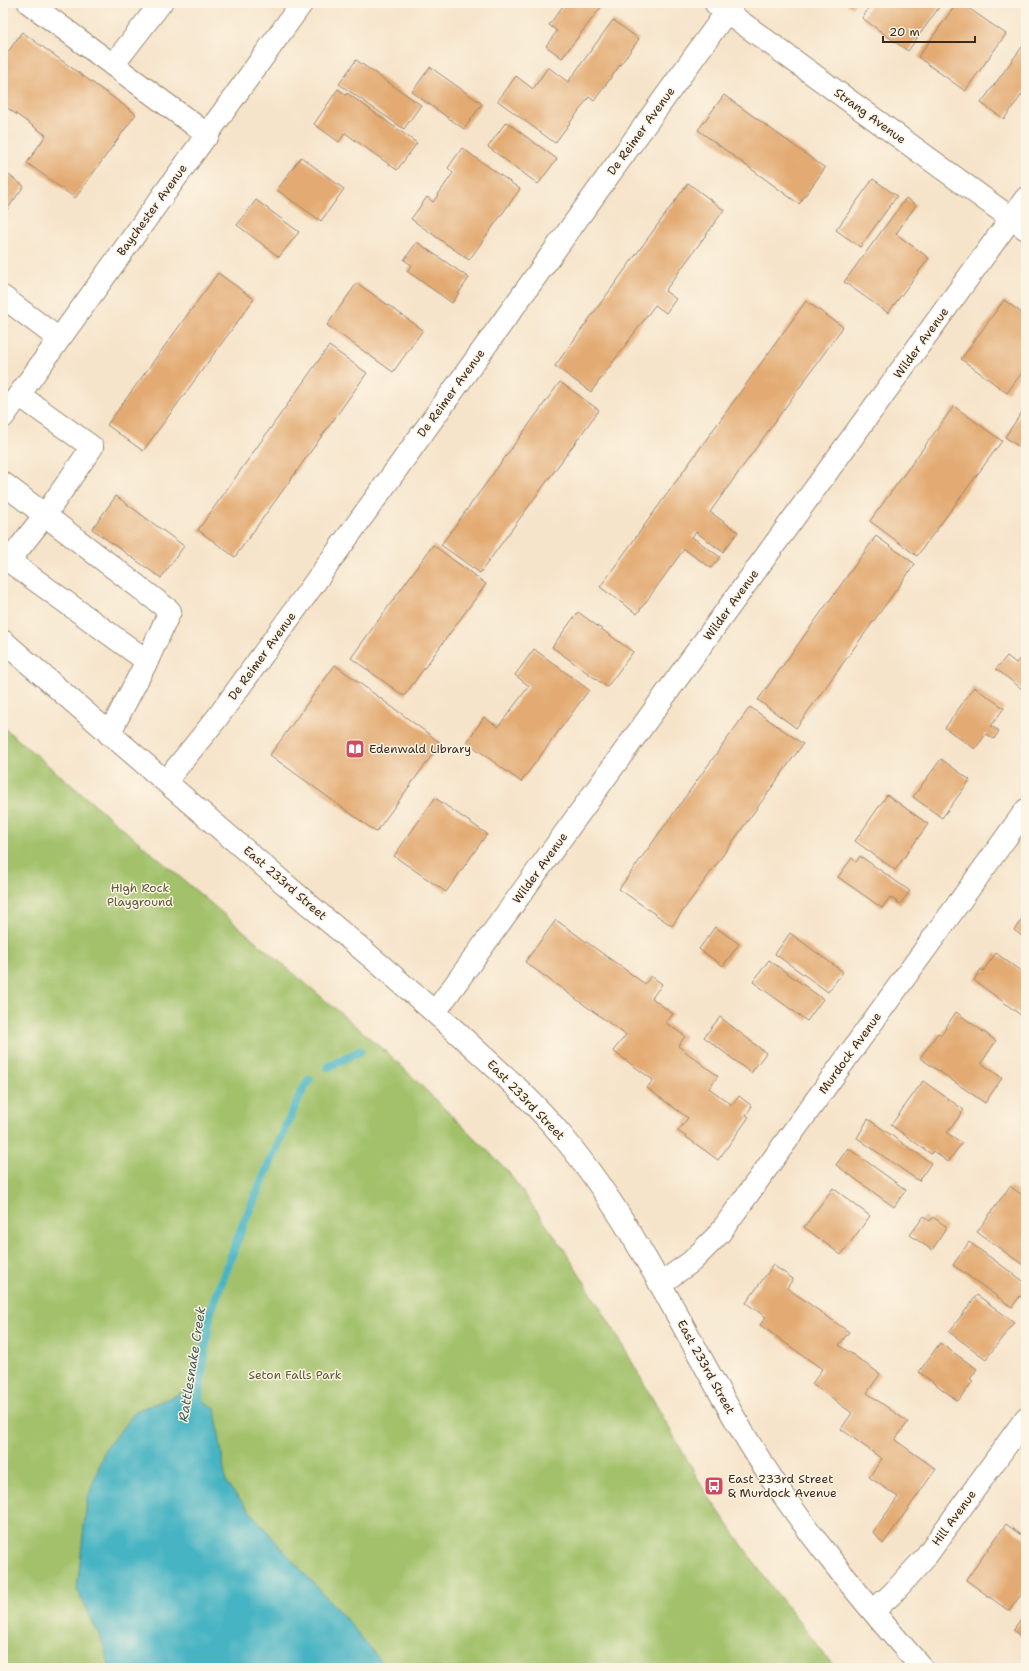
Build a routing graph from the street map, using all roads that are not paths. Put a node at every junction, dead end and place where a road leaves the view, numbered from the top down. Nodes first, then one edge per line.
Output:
1 (29, 3) edge
2 (161, 3) edge
3 (302, 3) edge
4 (725, 6) edge
5 (113, 65) junction
6 (208, 135) junction
7 (1026, 198) edge
8 (1019, 223) edge
9 (3, 297) edge
10 (59, 339) junction
11 (19, 395) junction
12 (3, 417) edge
13 (3, 483) edge
14 (44, 515) junction
15 (6, 564) edge
16 (3, 641) edge
17 (147, 661) junction
18 (109, 734) junction
19 (166, 781) junction
20 (1026, 810) edge
21 (435, 1012) junction
22 (660, 1284) junction
23 (1026, 1418) edge
24 (873, 1611) junction
25 (922, 1668) edge

1 - 5 street
2 - 5 street
3 - 6 street, Baychester Avenue
4 - 8 street, Strang Avenue
4 - 19 street, De Reimer Avenue
5 - 6 street
6 - 10 street, Baychester Avenue
7 - 8 street, Wilder Avenue
8 - 21 street, Wilder Avenue
9 - 10 street
10 - 11 street, Baychester Avenue
11 - 12 street, Baychester Avenue
11 - 14 street
13 - 14 street
14 - 15 street
14 - 17 street
15 - 17 street
16 - 18 street, East 233rd Street
17 - 18 street
18 - 19 street, East 233rd Street
19 - 21 street, East 233rd Street
20 - 22 street, Murdock Avenue
21 - 22 street, East 233rd Street
22 - 24 street, East 233rd Street
23 - 24 street, Hill Avenue
24 - 25 street, East 233rd Street

